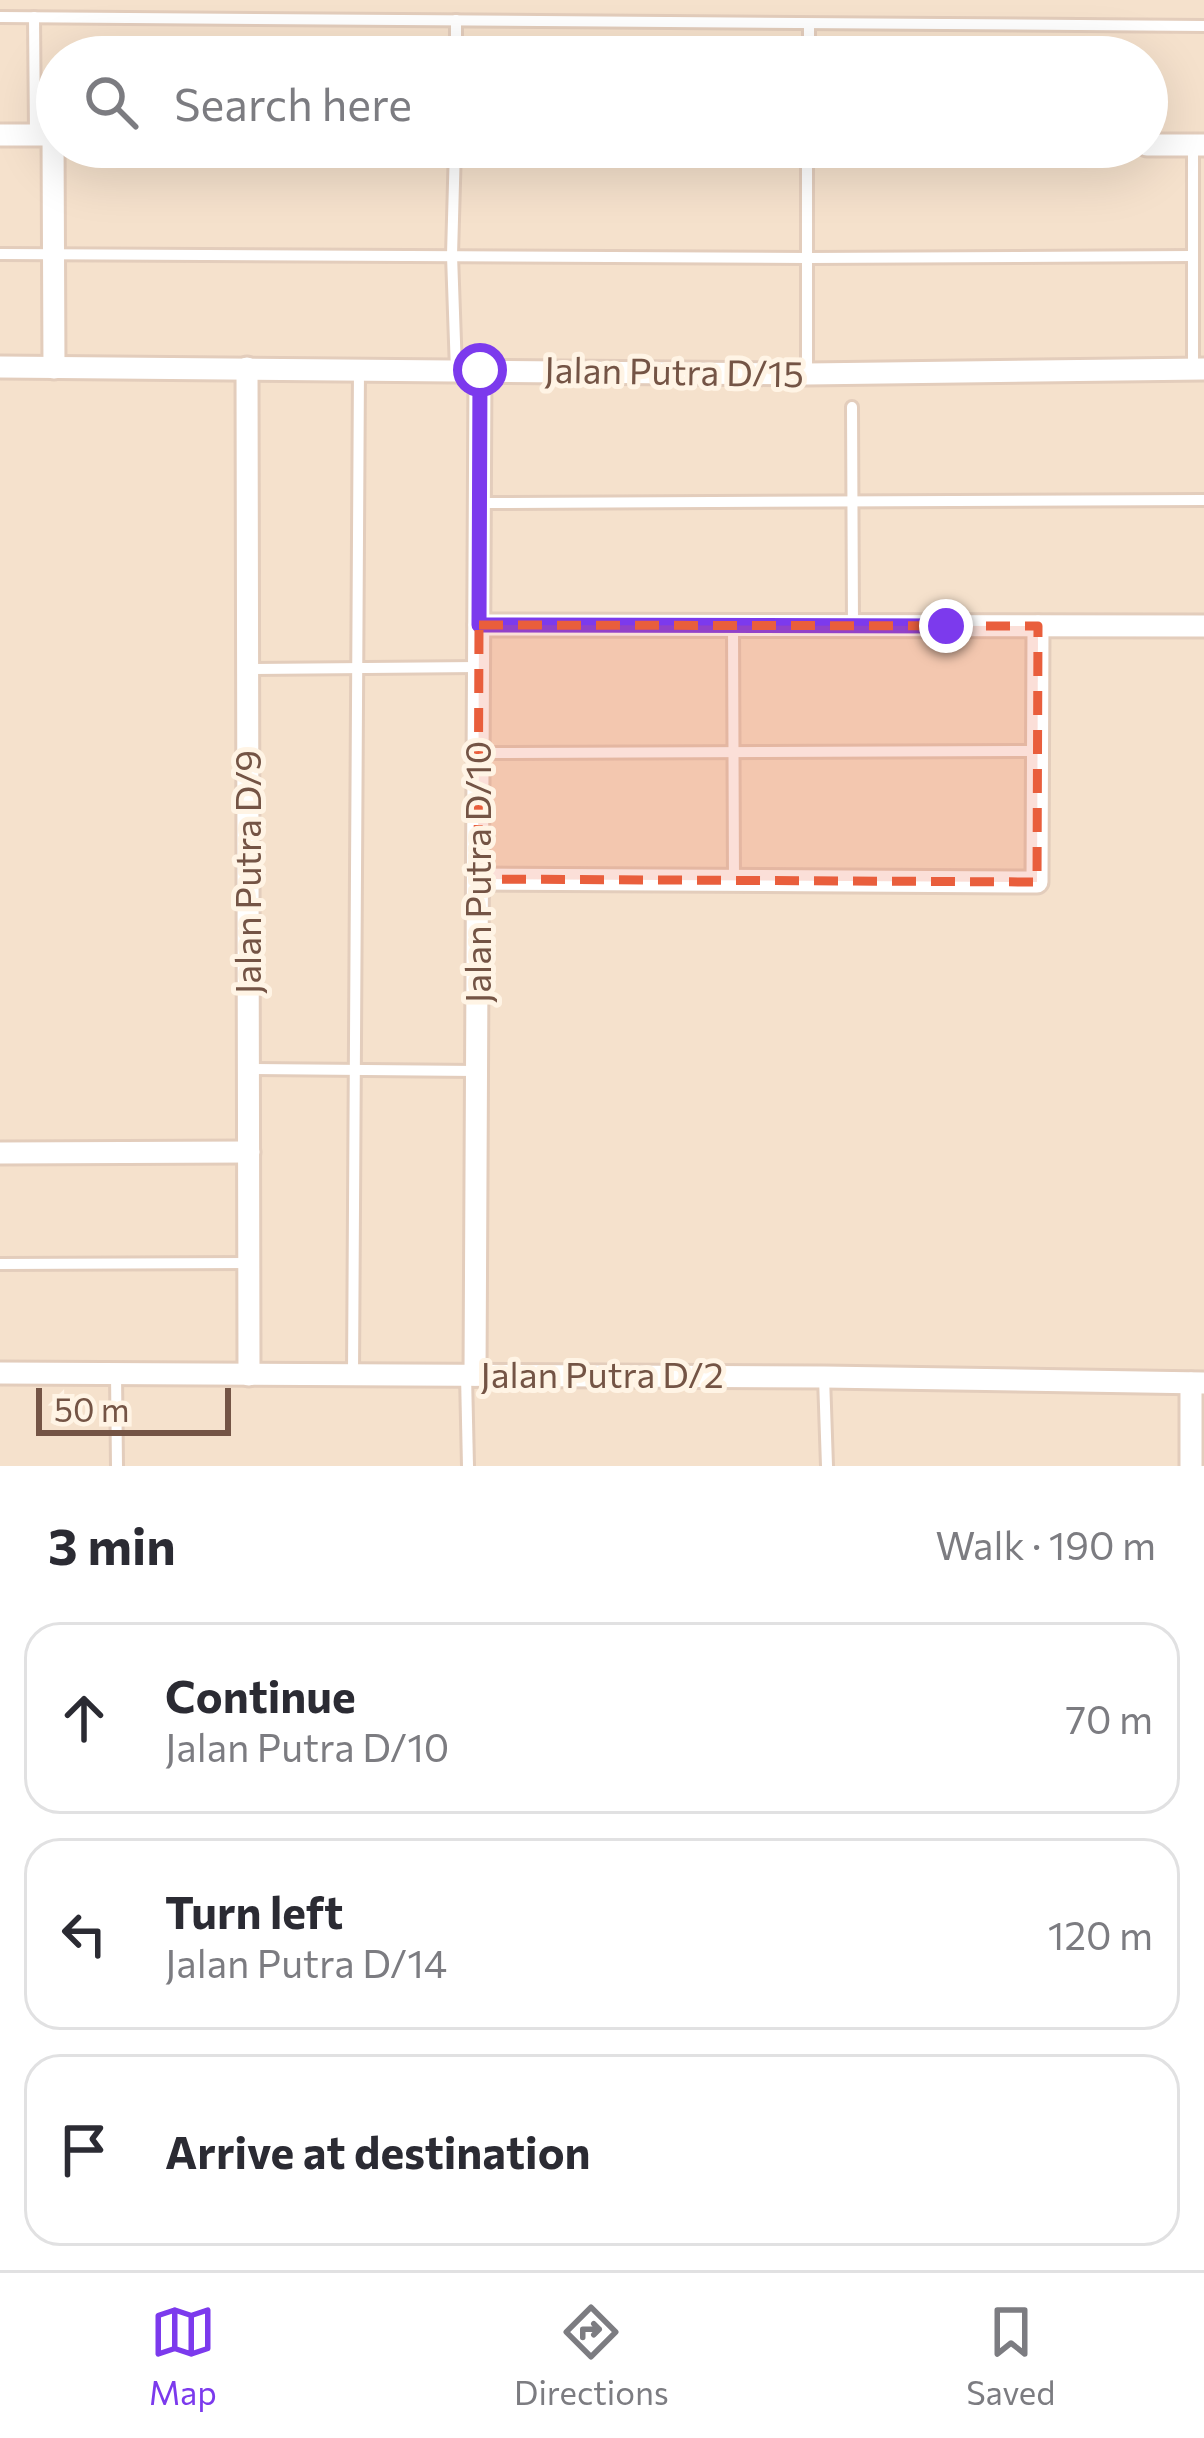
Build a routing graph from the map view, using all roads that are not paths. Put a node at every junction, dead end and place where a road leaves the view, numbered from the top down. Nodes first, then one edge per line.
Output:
1 (0, 17) edge
2 (34, 17) junction
3 (456, 20) junction
4 (809, 24) junction
5 (1204, 26) edge
6 (36, 36) edge
7 (456, 36) edge
8 (809, 36) edge
9 (0, 135) edge
10 (36, 135) edge
11 (1198, 145) edge
12 (49, 168) edge
13 (454, 168) edge
14 (807, 168) edge
15 (0, 254) edge
16 (53, 254) junction
17 (452, 256) junction
18 (1193, 256) junction
19 (808, 259) junction
20 (0, 368) edge
21 (54, 368) junction
22 (247, 368) junction
23 (359, 369) junction
24 (1198, 369) edge
25 (456, 370) junction
26 (480, 370) junction
27 (807, 374) junction
28 (852, 407) dead end
29 (1204, 500) edge
30 (852, 501) junction
31 (480, 503) junction
32 (479, 625) junction
33 (733, 626) junction
34 (853, 626) junction
35 (1038, 626) junction
36 (1204, 626) edge
37 (479, 667) junction
38 (358, 668) junction
39 (248, 669) junction
40 (1038, 751) junction
41 (733, 752) junction
42 (478, 753) junction
43 (478, 879) junction
44 (734, 880) junction
45 (248, 1069) junction
46 (355, 1071) junction
47 (477, 1071) junction
48 (248, 1152) junction
49 (0, 1153) edge
50 (248, 1263) junction
51 (0, 1264) edge
52 (0, 1372) edge
53 (116, 1374) junction
54 (249, 1375) junction
55 (353, 1375) junction
56 (471, 1375) junction
57 (824, 1377) junction
58 (1197, 1383) edge
59 (117, 1466) edge
60 (468, 1466) edge
61 (827, 1466) edge
62 (1191, 1466) edge

1 - 2 lane
2 - 3 lane
2 - 6 lane
3 - 4 lane
3 - 7 lane
4 - 5 lane
4 - 8 lane
9 - 10 street
11 - 18 lane
12 - 16 street
13 - 17 lane
14 - 19 lane
15 - 16 lane
16 - 17 lane
16 - 21 street
17 - 19 lane
17 - 25 lane
18 - 19 lane
18 - 24 lane
19 - 27 lane
20 - 21 street, Jalan Putra D/15
21 - 22 street, Jalan Putra D/15
22 - 23 street, Jalan Putra D/15
22 - 39 street, Jalan Putra D/9
23 - 25 street, Jalan Putra D/15
23 - 38 lane
24 - 27 street, Jalan Putra D/15
25 - 26 street, Jalan Putra D/15
26 - 27 street, Jalan Putra D/15
26 - 31 street, Jalan Putra D/10
28 - 30 lane
29 - 30 lane
30 - 31 lane
30 - 34 lane
31 - 32 street, Jalan Putra D/10
32 - 33 street
32 - 37 street, Jalan Putra D/10
33 - 34 street
33 - 41 lane
34 - 35 street
35 - 36 street
35 - 40 street
37 - 38 lane
37 - 42 street, Jalan Putra D/10
38 - 39 lane
38 - 46 lane
39 - 45 street, Jalan Putra D/9
40 - 41 lane
40 - 44 street
41 - 42 lane
41 - 44 lane
42 - 43 street, Jalan Putra D/10
43 - 44 street
43 - 47 street, Jalan Putra D/10
45 - 46 lane
45 - 48 street, Jalan Putra D/9
46 - 47 lane
46 - 55 lane
47 - 56 street, Jalan Putra D/10
48 - 49 street
48 - 50 street, Jalan Putra D/9
50 - 51 lane
50 - 54 street, Jalan Putra D/9
52 - 53 street, Jalan Putra D/2
53 - 54 street, Jalan Putra D/2
53 - 59 lane
54 - 55 street, Jalan Putra D/2
55 - 56 street, Jalan Putra D/2
56 - 57 street, Jalan Putra D/2
56 - 60 lane
57 - 58 street, Jalan Putra D/2
57 - 61 lane
58 - 62 street

